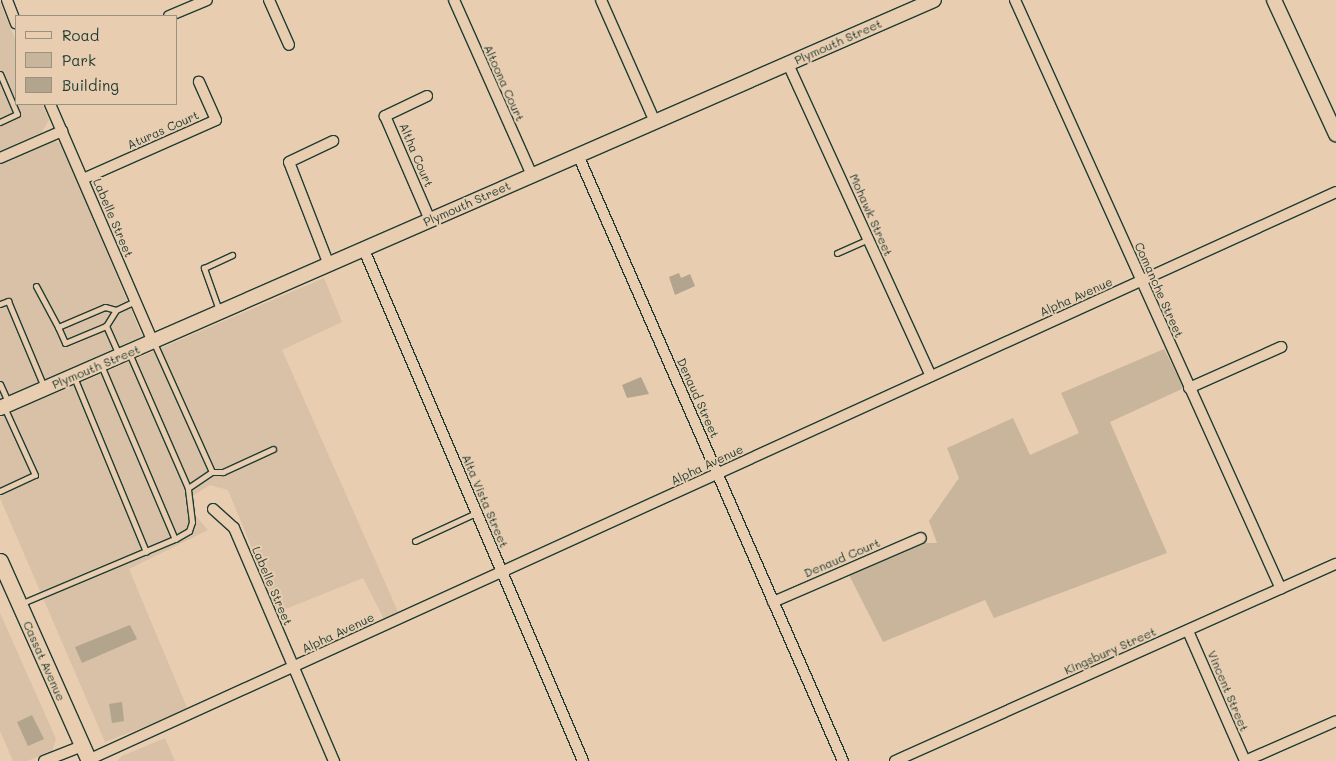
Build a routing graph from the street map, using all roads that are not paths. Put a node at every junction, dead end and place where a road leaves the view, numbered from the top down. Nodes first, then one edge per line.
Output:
1 (7, 0) edge
2 (207, 0) edge
3 (269, 0) edge
4 (454, 0) edge
5 (601, 0) edge
6 (934, 0) edge
7 (1014, 0) edge
8 (1274, 0) edge
9 (171, 15) edge
10 (15, 20) edge
11 (289, 44) dead end
12 (788, 64) junction
13 (0, 74) edge
14 (199, 82) dead end
15 (427, 96) dead end
16 (50, 105) edge
17 (0, 122) edge
18 (654, 122) junction
19 (62, 131) junction
20 (1336, 134) edge
21 (333, 141) dead end
22 (578, 155) junction
23 (0, 158) edge
24 (532, 175) junction
25 (83, 179) junction
26 (1336, 192) edge
27 (430, 220) junction
28 (868, 239) junction
29 (364, 250) junction
30 (837, 252) dead end
31 (232, 255) dead end
32 (329, 265) junction
33 (1142, 281) junction
34 (36, 286) dead end
35 (135, 301) junction
36 (0, 304) edge
37 (116, 310) junction
38 (221, 312) junction
39 (106, 326) junction
40 (58, 327) junction
41 (153, 342) junction
42 (1281, 347) dead end
43 (124, 354) junction
44 (100, 364) junction
45 (74, 376) junction
46 (932, 376) junction
47 (0, 384) edge
48 (1189, 388) junction
49 (44, 389) junction
50 (4, 406) edge
51 (273, 450) dead end
52 (212, 472) junction
53 (718, 474) junction
54 (188, 488) junction
55 (0, 491) edge
56 (213, 509) dead end
57 (476, 513) junction
58 (921, 538) dead end
59 (175, 539) junction
60 (415, 541) dead end
61 (146, 552) junction
62 (0, 561) edge
63 (1336, 564) edge
64 (501, 572) junction
65 (1281, 589) junction
66 (773, 602) junction
67 (19, 604) junction
68 (1188, 631) junction
69 (293, 667) junction
70 (1336, 721) edge
71 (86, 756) edge
72 (44, 761) edge
73 (334, 761) edge
74 (582, 761) edge
75 (843, 761) edge
76 (895, 761) edge
77 (1245, 761) edge

1 - 10 street
2 - 9 street
3 - 11 street
4 - 24 street, Altoona Court
5 - 18 street
6 - 12 street, Plymouth Street
7 - 33 street, Comanche Street
8 - 20 street
12 - 18 street, Plymouth Street
12 - 28 street, Mohawk Street
13 - 17 lane
14 - 25 street, Aturas Court
15 - 27 street, Altha Court
16 - 19 street, Labelle Street
18 - 22 street, Plymouth Street
19 - 23 street
19 - 25 street, Labelle Street
21 - 32 street
22 - 24 street, Plymouth Street
22 - 53 street, Denaud Street
24 - 27 street, Plymouth Street
25 - 35 street, Labelle Street
26 - 33 street, Alpha Avenue
27 - 29 street, Plymouth Street
28 - 30 lane
28 - 46 street, Mohawk Street
29 - 32 street, Plymouth Street
29 - 57 street, Alta Vista Street
31 - 38 lane
32 - 38 street, Plymouth Street
33 - 46 street, Alpha Avenue
33 - 48 street, Comanche Street
34 - 40 lane
35 - 37 lane
35 - 41 street, Labelle Street
36 - 49 lane
37 - 39 lane
37 - 40 lane
38 - 41 street, Plymouth Street
39 - 40 lane
39 - 43 lane
41 - 43 street, Plymouth Street
41 - 52 lane
42 - 48 street
43 - 44 street, Plymouth Street
43 - 54 lane
44 - 45 street, Plymouth Street
44 - 59 lane
45 - 49 street, Plymouth Street
45 - 61 lane
46 - 53 street, Alpha Avenue
47 - 50 lane
48 - 65 street, Comanche Street
49 - 50 street, Plymouth Street
50 - 55 lane
51 - 52 lane
52 - 54 lane
53 - 64 street, Alpha Avenue
53 - 66 street, Denaud Street
54 - 59 lane
56 - 69 street, Labelle Street
57 - 60 lane
57 - 64 street, Alta Vista Street
58 - 66 street, Denaud Court
59 - 61 lane
61 - 67 lane
62 - 67 main road, Cassat Avenue
63 - 65 street, Kingsbury Street
64 - 69 street, Alpha Avenue
64 - 74 street, Alta Vista Street
65 - 68 street, Kingsbury Street
66 - 75 street, Denaud Street
67 - 71 main road, Cassat Avenue
68 - 76 street, Kingsbury Street
68 - 77 street, Vincent Street
69 - 71 street, Alpha Avenue
69 - 73 street, Labelle Street
70 - 77 street
71 - 72 street, Alpha Avenue

